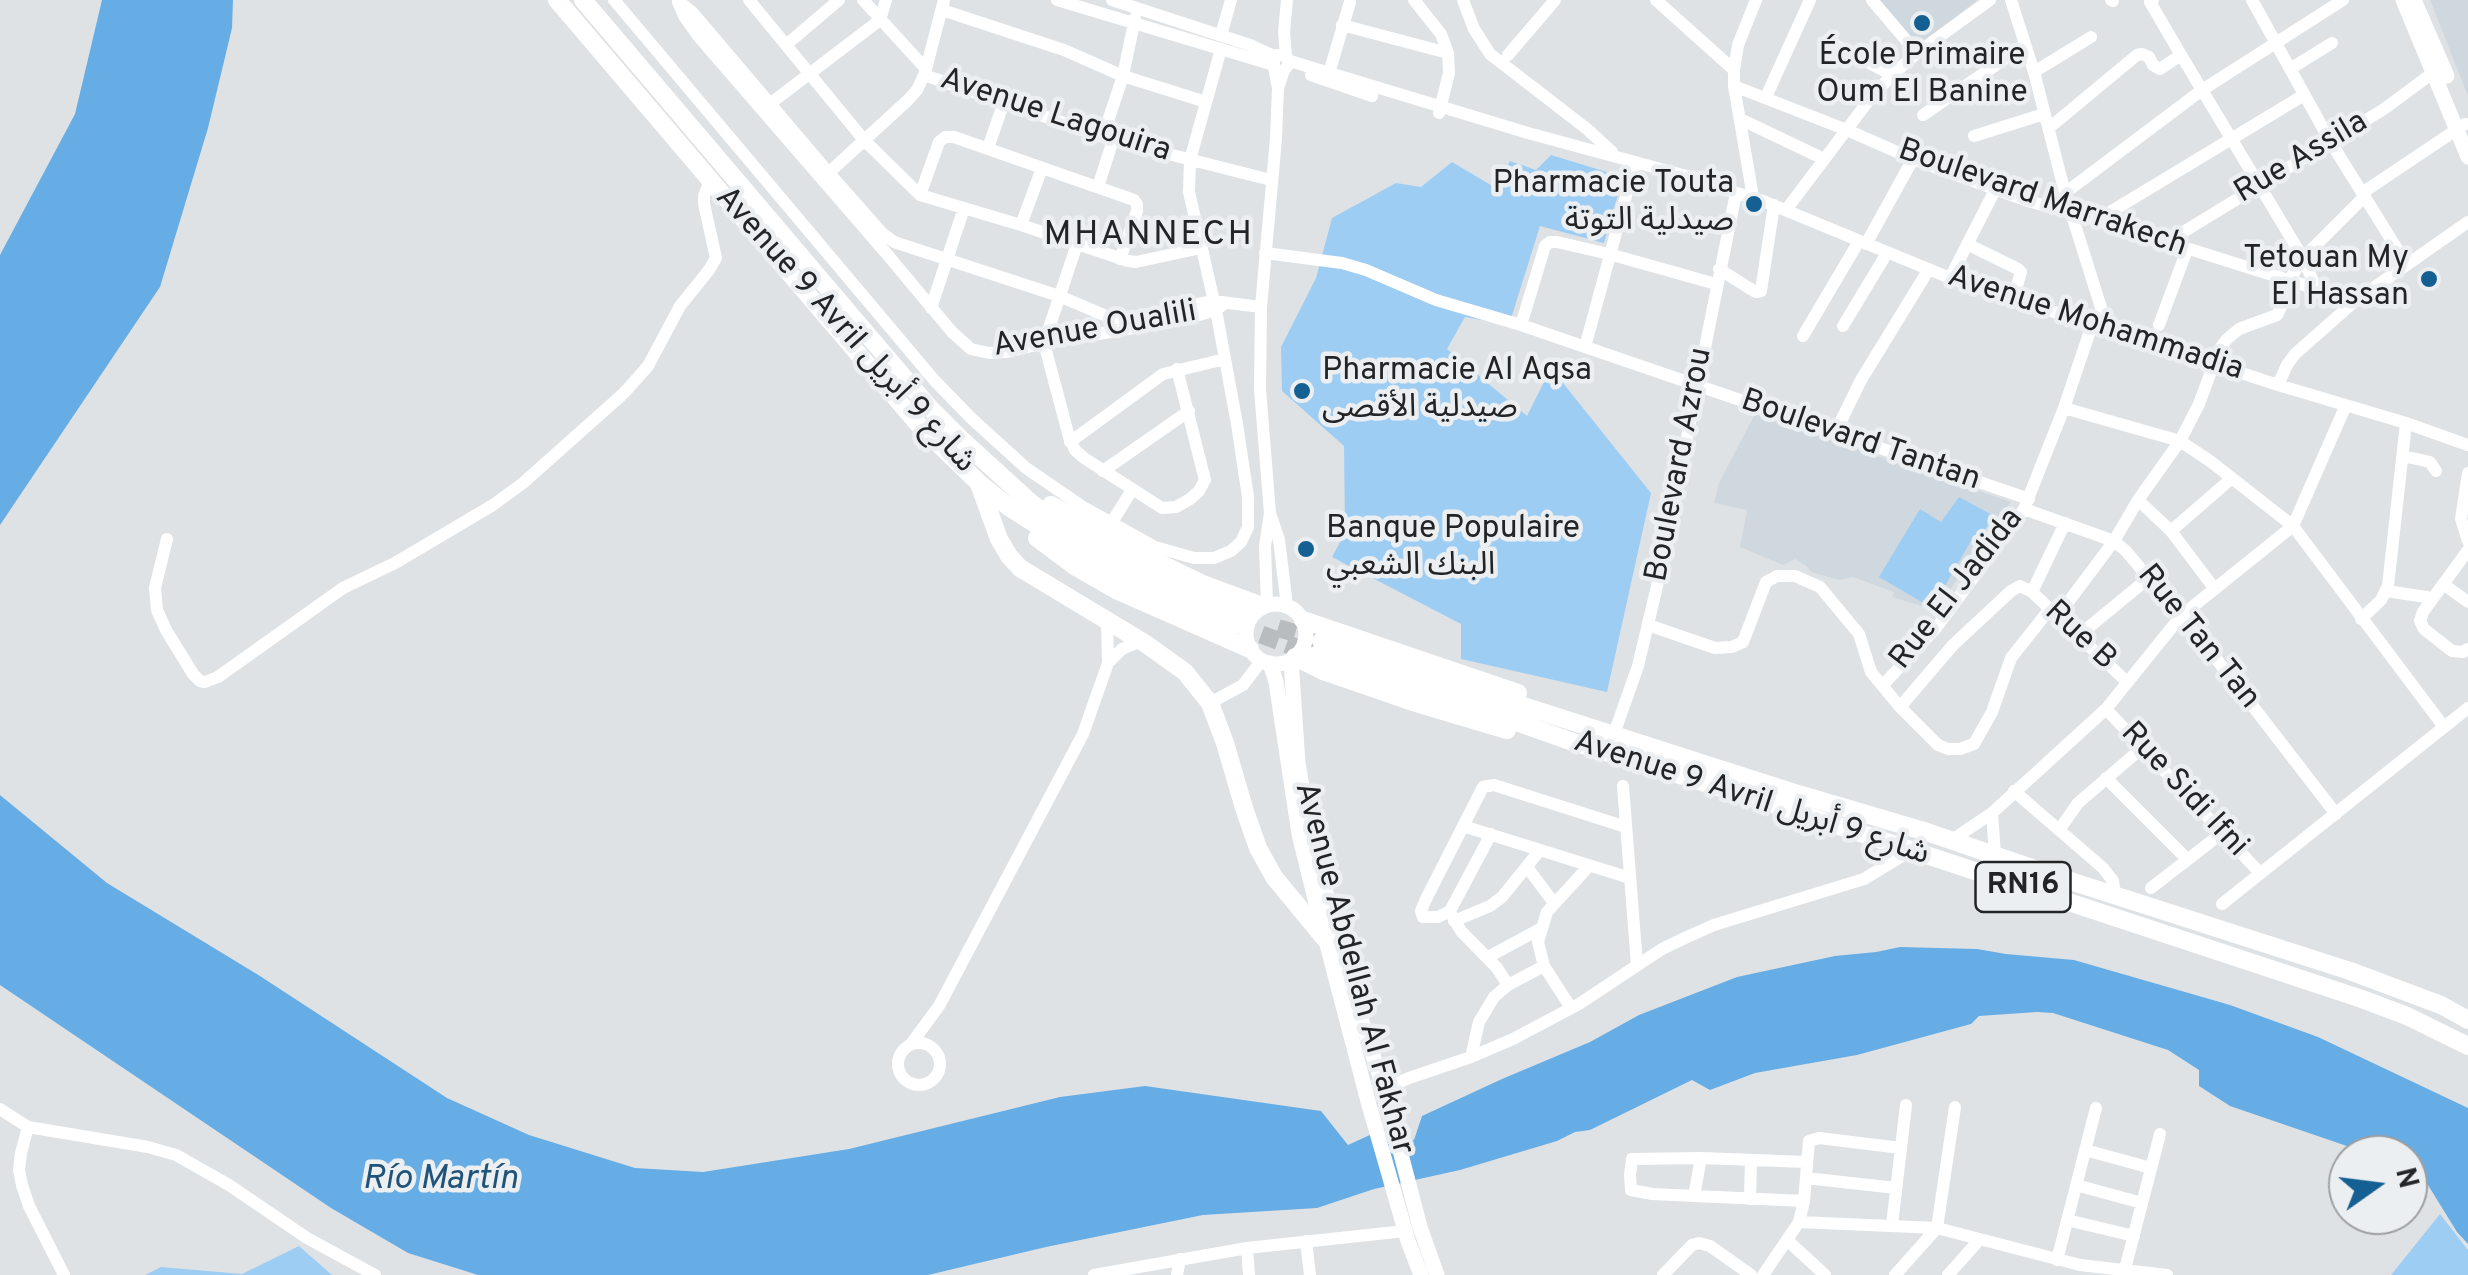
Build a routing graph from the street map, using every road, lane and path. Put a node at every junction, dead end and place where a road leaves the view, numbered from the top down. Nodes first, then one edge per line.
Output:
1 (557, 0) edge
2 (583, 0) edge
3 (614, 0) edge
4 (749, 0) edge
5 (839, 0) edge
6 (863, 0) edge
7 (886, 0) edge
8 (1057, 0) edge
9 (1112, 0) edge
10 (1288, 0) edge
11 (1414, 0) edge
12 (1463, 0) edge
13 (1556, 0) edge
14 (1656, 0) edge
15 (1756, 0) edge
16 (1810, 0) edge
17 (1872, 0) edge
18 (2011, 0) edge
19 (2252, 0) edge
20 (2342, 0) edge
21 (2402, 0) edge
22 (2414, 0) edge
23 (677, 1) edge
24 (2152, 1) edge
25 (1231, 2) edge
26 (1350, 2) edge
27 (1984, 2) edge
28 (943, 5) edge
29 (1137, 10) edge
30 (880, 20) junction
31 (1342, 26) junction
32 (2092, 37) dead end
33 (1221, 42) junction
34 (2275, 42) junction
35 (2332, 43) dead end
36 (1833, 44) dead end
37 (786, 45) junction
38 (2025, 45) junction
39 (1448, 53) junction
40 (1917, 53) junction
41 (1508, 55) dead end
42 (2180, 55) junction
43 (1281, 62) junction
44 (1734, 70) junction
45 (2290, 70) junction
46 (925, 72) junction
47 (2034, 72) junction
48 (2434, 72) junction
49 (811, 73) junction
50 (1123, 76) junction
51 (1892, 76) junction
52 (1328, 78) junction
53 (1734, 86) junction
54 (2202, 90) junction
55 (2304, 95) junction
56 (1766, 98) junction
57 (1004, 102) junction
58 (1206, 102) junction
59 (771, 103) junction
60 (1439, 111) junction
61 (1923, 115) dead end
62 (1740, 119) junction
63 (2047, 121) junction
64 (1577, 122) junction
65 (2463, 128) edge
66 (1847, 130) junction
67 (1974, 136) dead end
68 (1108, 138) junction
69 (864, 140) junction
70 (2230, 140) junction
71 (2330, 141) junction
72 (1568, 144) junction
73 (988, 148) junction
74 (2468, 156) edge
75 (1190, 160) junction
76 (1616, 160) junction
77 (1824, 160) junction
78 (1913, 160) junction
79 (1635, 166) junction
80 (1042, 168) junction
81 (824, 176) junction
82 (1271, 180) junction
83 (710, 181) junction
84 (2258, 186) junction
85 (1098, 188) junction
86 (1995, 190) junction
87 (1731, 191) junction
88 (2065, 193) junction
89 (2364, 195) junction
90 (920, 196) junction
91 (1752, 197) junction
92 (964, 208) junction
93 (1780, 208) junction
94 (2073, 215) junction
95 (2098, 220) junction
96 (2468, 222) edge
97 (1020, 225) junction
98 (2167, 242) junction
99 (1862, 243) junction
100 (1077, 244) junction
101 (1967, 244) junction
102 (890, 247) junction
103 (1201, 248) junction
104 (2187, 250) junction
105 (1265, 253) junction
106 (1887, 253) junction
107 (1609, 254) junction
108 (2302, 258) junction
109 (1120, 259) junction
110 (948, 260) junction
111 (2407, 265) junction
112 (1719, 269) junction
113 (1929, 269) junction
114 (1950, 278) junction
115 (2290, 279) junction
116 (1716, 284) junction
117 (2316, 288) junction
118 (1059, 296) junction
119 (2013, 299) junction
120 (2355, 301) junction
121 (1218, 305) junction
122 (1261, 307) junction
123 (931, 308) junction
124 (1111, 318) junction
125 (2092, 324) junction
126 (2159, 324) dead end
127 (1521, 326) junction
128 (1843, 326) dead end
129 (2108, 330) junction
130 (1108, 332) junction
131 (1803, 336) dead end
132 (1044, 342) junction
133 (1584, 347) junction
134 (1225, 359) junction
135 (2214, 364) junction
136 (1177, 369) junction
137 (1697, 386) junction
138 (2278, 386) junction
139 (2346, 405) junction
140 (2064, 408) junction
141 (1189, 411) junction
142 (2406, 423) junction
143 (1835, 433) junction
144 (2180, 441) junction
145 (1070, 442) junction
146 (2468, 445) edge
147 (2402, 456) junction
148 (2436, 471) dead end
149 (1103, 472) junction
150 (2468, 473) edge
151 (1002, 478) junction
152 (2232, 478) junction
153 (979, 483) junction
154 (1132, 490) junction
155 (2138, 500) junction
156 (2466, 500) edge
157 (2026, 504) junction
158 (1010, 508) junction
159 (1270, 513) junction
160 (1112, 522) junction
161 (2064, 523) junction
162 (2293, 526) junction
163 (2171, 531) junction
164 (166, 538) dead end
165 (2114, 541) junction
166 (2468, 541) edge
167 (2468, 550) edge
168 (2150, 578) junction
169 (2443, 584) junction
170 (2214, 588) junction
171 (2386, 591) junction
172 (2032, 592) junction
173 (2433, 598) junction
174 (2468, 602) edge
175 (1265, 606) junction
176 (1287, 606) junction
177 (2053, 614) junction
178 (2181, 616) junction
179 (2361, 619) junction
180 (1303, 620) junction
181 (1107, 621) junction
182 (1648, 625) junction
183 (1936, 628) junction
184 (2078, 636) junction
185 (1141, 641) junction
186 (1953, 645) junction
187 (1318, 648) tunnel mouth
188 (2468, 649) edge
189 (1261, 658) junction
190 (1294, 658) junction
191 (1108, 663) junction
192 (2127, 682) junction
193 (1883, 685) junction
194 (1210, 703) junction
195 (1900, 707) junction
196 (2468, 708) edge
197 (2106, 709) junction
198 (2444, 727) junction
199 (1574, 733) junction
200 (1614, 734) junction
201 (2142, 748) junction
202 (2106, 778) junction
203 (1623, 786) dead end
204 (2014, 791) junction
205 (1992, 813) junction
206 (2336, 814) junction
207 (1464, 826) junction
208 (1626, 827) junction
209 (2059, 830) junction
210 (1491, 834) junction
211 (2222, 834) junction
212 (1952, 840) junction
213 (1886, 844) junction
214 (1540, 850) junction
215 (1910, 851) junction
216 (1995, 855) junction
217 (2187, 859) junction
218 (1589, 866) junction
219 (1527, 867) junction
220 (1886, 867) junction
221 (2260, 873) junction
222 (1630, 878) junction
223 (2152, 888) dead end
224 (2115, 895) junction
225 (1554, 903) junction
226 (2222, 904) dead end
227 (1452, 916) junction
228 (1540, 929) junction
229 (1326, 940) junction
230 (1488, 957) junction
231 (1544, 966) junction
232 (1637, 966) junction
233 (1508, 985) junction
234 (939, 1006) junction
235 (1571, 1008) junction
236 (2468, 1020) edge
237 (911, 1044) junction
238 (2468, 1046) edge
239 (933, 1049) junction
240 (1471, 1057) junction
241 (1383, 1087) junction
242 (1906, 1105) dead end
243 (1955, 1107) dead end
244 (0, 1108) edge
245 (2096, 1108) dead end
246 (28, 1127) junction
247 (2160, 1134) dead end
248 (1901, 1148) junction
249 (2085, 1150) junction
250 (1701, 1158) junction
251 (1752, 1160) junction
252 (1807, 1162) junction
253 (2151, 1168) junction
254 (1806, 1178) junction
255 (2076, 1185) junction
256 (1896, 1188) junction
257 (1694, 1196) junction
258 (1750, 1199) junction
259 (1804, 1201) junction
260 (2142, 1203) junction
261 (2067, 1220) junction
262 (1799, 1222) junction
263 (1892, 1225) junction
264 (1937, 1228) junction
265 (1413, 1229) junction
266 (2134, 1236) junction
267 (1980, 1239) junction
268 (1787, 1240) junction
269 (1306, 1241) junction
270 (1247, 1248) junction
271 (1180, 1259) junction
272 (2057, 1260) junction
273 (2125, 1269) junction
274 (1767, 1273) edge
275 (64, 1275) edge
276 (375, 1275) edge
277 (1094, 1275) edge
278 (1178, 1275) edge
279 (1250, 1275) edge
280 (1310, 1275) edge
281 (1421, 1275) edge
282 (1437, 1275) edge
283 (1662, 1275) edge
284 (1750, 1275) edge
285 (1825, 1275) edge
286 (1894, 1275) edge
287 (1948, 1275) edge
288 (2167, 1275) edge

1 - 83 highway, Avenue 9 Avril شارع 9 أبريل
2 - 151 highway, Avenue 9 Avril شارع 9 أبريل
3 - 160 street
4 - 37 street
5 - 37 street
6 - 30 street
7 - 30 street
8 - 29 street
9 - 29 street
10 - 43 street
11 - 39 street
12 - 64 street
13 - 41 street
14 - 44 street
15 - 44 street
16 - 56 street
17 - 40 street
18 - 38 street
19 - 34 street
20 - 34 street
21 - 48 main road
22 - 65 main road
23 - 59 street, Avenue Oualili
23 - 81 street, Avenue Oualili
24 - 42 street
25 - 33 street
26 - 31 street
27 - 40 street
28 - 46 street
28 - 50 street
29 - 33 street, Avenue Mohammadia
29 - 50 street
30 - 46 street
30 - 49 street
31 - 39 street
31 - 52 street
32 - 47 street
33 - 43 street, Avenue Mohammadia
33 - 58 street
34 - 45 street
34 - 54 street
35 - 45 street
36 - 51 street
37 - 49 street
38 - 47 street
38 - 61 street
39 - 60 street
40 - 51 street
42 - 54 street
42 - 63 street
43 - 52 street, Avenue Mohammadia
43 - 82 street
44 - 53 street
45 - 55 street
46 - 57 street, Avenue Lagouira
46 - 69 street, Avenue Lagouira
47 - 63 street
48 - 65 main road
48 - 71 street, Rue Assila
49 - 59 street
49 - 69 street
50 - 58 street
50 - 68 street
51 - 66 street
52 - 60 street, Avenue Mohammadia
53 - 56 street, Boulevard Marrakech
53 - 62 street
54 - 70 street
54 - 88 street
55 - 70 street
55 - 71 street
56 - 66 street, Boulevard Marrakech
57 - 68 street, Avenue Lagouira
57 - 73 street
58 - 75 street
59 - 81 street, Avenue Oualili
60 - 72 street, Avenue Mohammadia
60 - 76 street, Avenue Mohammadia
62 - 77 street
62 - 91 street
63 - 67 street
63 - 88 street
64 - 72 street
64 - 76 street
65 - 74 main road
65 - 89 street
66 - 77 street
66 - 78 street, Boulevard Marrakech
68 - 75 street, Avenue Lagouira
68 - 85 street
69 - 81 street, Avenue Lagouira
69 - 90 street
70 - 84 street
70 - 95 street
71 - 84 street, Rue Assila
71 - 89 street
72 - 76 street, Avenue Mohammadia
73 - 80 street
73 - 90 street
75 - 82 street, Avenue Lagouira
75 - 103 street
76 - 79 street, Avenue Mohammadia
77 - 93 street
78 - 86 street, Boulevard Marrakech
78 - 99 street
79 - 87 street, Avenue Mohammadia
79 - 107 street
80 - 85 street
80 - 97 street
81 - 102 street, Avenue Oualili
82 - 105 street
83 - 153 highway, Avenue 9 Avril شارع 9 أبريل
83 - 164 street
84 - 98 street, Rue Assila
84 - 108 street
85 - 109 street
86 - 94 street, Boulevard Marrakech
86 - 101 street
87 - 91 street, Avenue Mohammadia
87 - 112 street, Boulevard Azrou
88 - 94 street
89 - 108 street
89 - 111 street
90 - 92 street
91 - 93 street, Avenue Mohammadia
92 - 97 street
92 - 110 street
93 - 99 street, Avenue Mohammadia
93 - 112 street
94 - 95 street, Boulevard Marrakech
94 - 129 street
95 - 98 street, Boulevard Marrakech
96 - 111 street
97 - 100 street
98 - 104 street, Boulevard Marrakech
99 - 106 street, Avenue Mohammadia
99 - 131 street
100 - 109 street
100 - 118 street
101 - 114 street
101 - 119 street
102 - 110 street
102 - 123 street, Avenue Oualili
103 - 109 street
103 - 121 street
104 - 115 street, Boulevard Marrakech
104 - 126 street
105 - 122 street
105 - 127 street, Boulevard Tantan
106 - 113 street, Avenue Mohammadia
106 - 128 street
107 - 116 street
107 - 127 street
107 - 133 street
108 - 115 street
108 - 117 street
110 - 118 street
110 - 123 street
111 - 120 street
112 - 116 street, Boulevard Azrou
113 - 114 street, Avenue Mohammadia
113 - 143 street
114 - 119 street, Avenue Mohammadia
115 - 117 street, Boulevard Marrakech
115 - 135 street
116 - 137 street, Boulevard Azrou
117 - 120 street, Boulevard Marrakech
118 - 124 street
118 - 132 street
119 - 125 street, Avenue Mohammadia
120 - 138 street
121 - 122 street, Avenue Oualili
121 - 124 street, Avenue Oualili
121 - 130 street, Avenue Oualili
121 - 134 street
122 - 159 street
123 - 132 street, Avenue Oualili
124 - 130 street
125 - 129 street, Avenue Mohammadia
125 - 140 street, Rue El Jadida
127 - 133 street, Boulevard Tantan
129 - 135 street, Avenue Mohammadia
130 - 132 street, Avenue Oualili
132 - 145 street
133 - 137 street, Boulevard Tantan
134 - 136 street
134 - 160 street
135 - 138 street, Avenue Mohammadia
135 - 144 street
136 - 141 street
136 - 145 street
137 - 143 street, Boulevard Tantan
137 - 182 street, Boulevard Azrou
138 - 139 street, Avenue Mohammadia
139 - 142 street, Avenue Mohammadia
139 - 162 street
140 - 144 street
140 - 157 street, Rue El Jadida
141 - 149 street
141 - 154 street
142 - 146 street, Avenue Mohammadia
142 - 147 street
143 - 157 street, Boulevard Tantan
144 - 152 street
144 - 155 street
145 - 149 street
147 - 148 street
147 - 171 street
149 - 154 street
150 - 156 street
151 - 158 highway, Avenue 9 Avril شارع 9 أبريل
151 - 175 highway
152 - 162 street
152 - 163 street
153 - 158 highway, Avenue 9 Avril شارع 9 أبريل
153 - 181 highway
154 - 160 street
155 - 163 street
155 - 165 street
156 - 166 street
157 - 161 street, Rue Tan Tan
157 - 183 street, Rue El Jadida
158 - 189 highway
159 - 175 street
159 - 176 street
161 - 165 street, Rue Tan Tan
161 - 172 street
162 - 170 street
162 - 179 street
163 - 170 street
165 - 168 street, Rue Tan Tan
165 - 177 street
167 - 169 street
168 - 178 street, Rue Tan Tan
168 - 184 street
169 - 173 street
169 - 174 street
170 - 178 street
171 - 173 street
171 - 179 street
172 - 177 street, Rue B
172 - 186 street
173 - 188 street
175 - 176 main road
175 - 189 main road
176 - 180 main road, RN16
177 - 184 street, Rue B
177 - 195 street
178 - 192 street
178 - 206 street, Rue Tan Tan
179 - 198 street
180 - 190 main road
180 - 199 highway, RN16
181 - 185 highway
181 - 191 street
182 - 193 street
182 - 200 street, Boulevard Azrou
183 - 186 street
183 - 193 street, Rue El Jadida
184 - 192 street, Rue B
185 - 191 street
185 - 194 highway
186 - 195 street
187 - 199 highway, Avenue 9 Avril شارع 9 أبريل
189 - 190 main road
189 - 194 street
189 - 229 main road, Avenue Abdellah Al Fakhar
190 - 199 highway, RN16
190 - 241 main road, Avenue Abdellah Al Fakhar
191 - 234 street
192 - 197 street
193 - 195 street
194 - 229 highway
196 - 198 street
197 - 201 street, Rue Sidi Ifni
197 - 204 street
198 - 206 street
199 - 200 highway, Avenue 9 Avril شارع 9 أبريل / RN16
199 - 213 highway, Avenue 9 Avril شارع 9 أبريل / RN16
200 - 212 highway, Avenue 9 Avril شارع 9 أبريل / RN16
201 - 202 street
201 - 211 street, Rue Sidi Ifni
202 - 209 street
202 - 217 street
203 - 208 street
204 - 205 street
204 - 209 street
205 - 212 street
205 - 216 street
206 - 221 street
207 - 208 street
207 - 210 street
207 - 227 street
208 - 222 street
209 - 224 street
210 - 214 street
210 - 227 street
211 - 217 street
211 - 221 street, Rue Sidi Ifni
212 - 216 highway, Avenue 9 Avril شارع 9 أبريل / RN16
213 - 215 highway, Avenue 9 Avril شارع 9 أبريل / RN16
213 - 220 street
214 - 218 street
214 - 219 street
215 - 220 street
215 - 238 highway, Avenue 9 Avril شارع 9 أبريل / RN16
216 - 224 highway, Avenue 9 Avril شارع 9 أبريل / RN16
217 - 223 street
218 - 222 street
218 - 225 street
219 - 225 street
219 - 227 street
220 - 232 street
221 - 226 street
222 - 232 street
224 - 236 highway, Avenue 9 Avril شارع 9 أبريل / RN16
225 - 228 street
227 - 230 street
228 - 230 street
228 - 231 street
229 - 265 main road, Avenue Abdellah Al Fakhar
230 - 233 street
231 - 233 street
231 - 235 street
232 - 235 street
233 - 240 street
234 - 237 street
234 - 239 street
235 - 240 street
237 - 239 street
237 - 239 street
240 - 241 street
241 - 265 main road, Avenue Abdellah Al Fakhar
242 - 248 street
243 - 264 street
244 - 246 street
245 - 249 street
246 - 275 street
246 - 276 street
247 - 253 street
248 - 252 street
248 - 256 street
249 - 253 street
249 - 255 street
250 - 251 street
250 - 257 street
250 - 257 street
251 - 252 street
251 - 258 street
252 - 254 street
253 - 260 street
254 - 256 street
254 - 259 street
255 - 260 street
255 - 261 street
256 - 263 street
257 - 258 street
258 - 259 street
259 - 262 street
260 - 266 street
261 - 266 street
261 - 272 street
262 - 263 street
262 - 268 street
263 - 264 street
264 - 267 street
264 - 286 street
265 - 269 street
265 - 281 main road, Avenue Abdellah Al Fakhar
265 - 282 main road, Avenue Abdellah Al Fakhar
266 - 273 street
267 - 272 street
267 - 287 street
268 - 274 street
268 - 285 street
269 - 270 street
269 - 280 street
270 - 271 street
270 - 279 street
271 - 277 street
271 - 278 street
272 - 273 street
273 - 288 street
283 - 284 street

